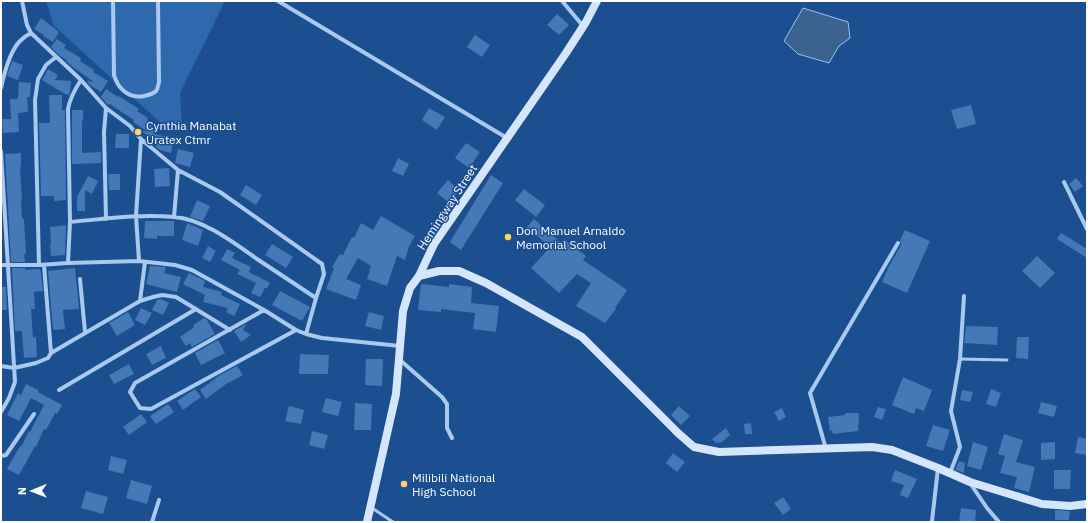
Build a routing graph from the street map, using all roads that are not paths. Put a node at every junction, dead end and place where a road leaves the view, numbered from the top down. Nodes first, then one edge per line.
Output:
1 (22, 1) edge
2 (114, 1) edge
3 (158, 1) edge
4 (278, 1) edge
5 (562, 1) edge
6 (597, 1) edge
7 (584, 26) junction
8 (31, 33) junction
9 (56, 57) junction
10 (81, 80) junction
11 (1, 88) edge
12 (106, 108) junction
13 (507, 138) junction
14 (141, 139) junction
15 (1, 151) edge
16 (178, 170) junction
17 (1064, 182) dead end
18 (136, 216) junction
19 (174, 217) junction
20 (106, 219) junction
21 (70, 222) junction
22 (1087, 229) edge
23 (898, 243) dead end
24 (139, 261) junction
25 (145, 262) junction
26 (68, 263) junction
27 (1, 265) edge
28 (7, 265) junction
29 (39, 265) junction
30 (44, 265) junction
31 (420, 276) junction
32 (80, 279) dead end
33 (964, 296) dead end
34 (316, 298) junction
35 (140, 301) junction
36 (196, 309) junction
37 (264, 310) junction
38 (230, 330) junction
39 (296, 330) junction
40 (85, 332) junction
41 (306, 334) junction
42 (400, 346) junction
43 (51, 353) junction
44 (399, 359) junction
45 (960, 359) junction
46 (1007, 360) dead end
47 (1, 366) edge
48 (14, 368) junction
49 (59, 390) dead end
50 (1, 412) edge
51 (34, 414) dead end
52 (452, 438) dead end
53 (826, 449) junction
54 (1, 456) edge
55 (938, 468) junction
56 (950, 474) junction
57 (970, 482) junction
58 (159, 500) dead end
59 (1087, 504) edge
60 (370, 507) junction
61 (152, 522) edge
62 (367, 522) edge
63 (393, 522) edge
64 (932, 522) edge
65 (999, 522) edge

1 - 8 street
2 - 3 street
4 - 13 street
5 - 7 street
6 - 7 main road, Hemingway Street
7 - 13 main road, Hemingway Street
8 - 9 street
8 - 11 street
9 - 10 street
9 - 29 street
10 - 12 street
10 - 21 street
12 - 14 street
12 - 20 street
13 - 31 main road, Hemingway Street
14 - 16 street
14 - 18 street
15 - 28 street
16 - 19 street
16 - 34 street
17 - 22 street
18 - 19 street
18 - 20 street
18 - 24 street
19 - 34 street
20 - 21 street
21 - 26 street
23 - 53 street
24 - 25 street
24 - 26 street
25 - 35 street
25 - 37 street
26 - 30 street
27 - 28 street
28 - 29 street
28 - 48 street
29 - 30 street
30 - 43 street
31 - 42 main road, Hemingway Street
31 - 53 main road
32 - 40 street
33 - 45 street
34 - 41 street
35 - 36 street
35 - 40 street
36 - 38 street
36 - 49 street
37 - 38 street
37 - 39 street
38 - 39 street
39 - 41 street
40 - 43 street
41 - 42 street
42 - 44 main road, Hemingway Street
43 - 48 street
44 - 52 street
44 - 60 main road, Hemingway Street
45 - 46 lane
45 - 56 street
47 - 48 street
48 - 50 street
51 - 54 street
53 - 55 main road
55 - 56 main road
55 - 64 street
56 - 57 main road
57 - 59 main road
57 - 65 street
58 - 61 street
60 - 62 main road, Hemingway Street
60 - 63 lane

